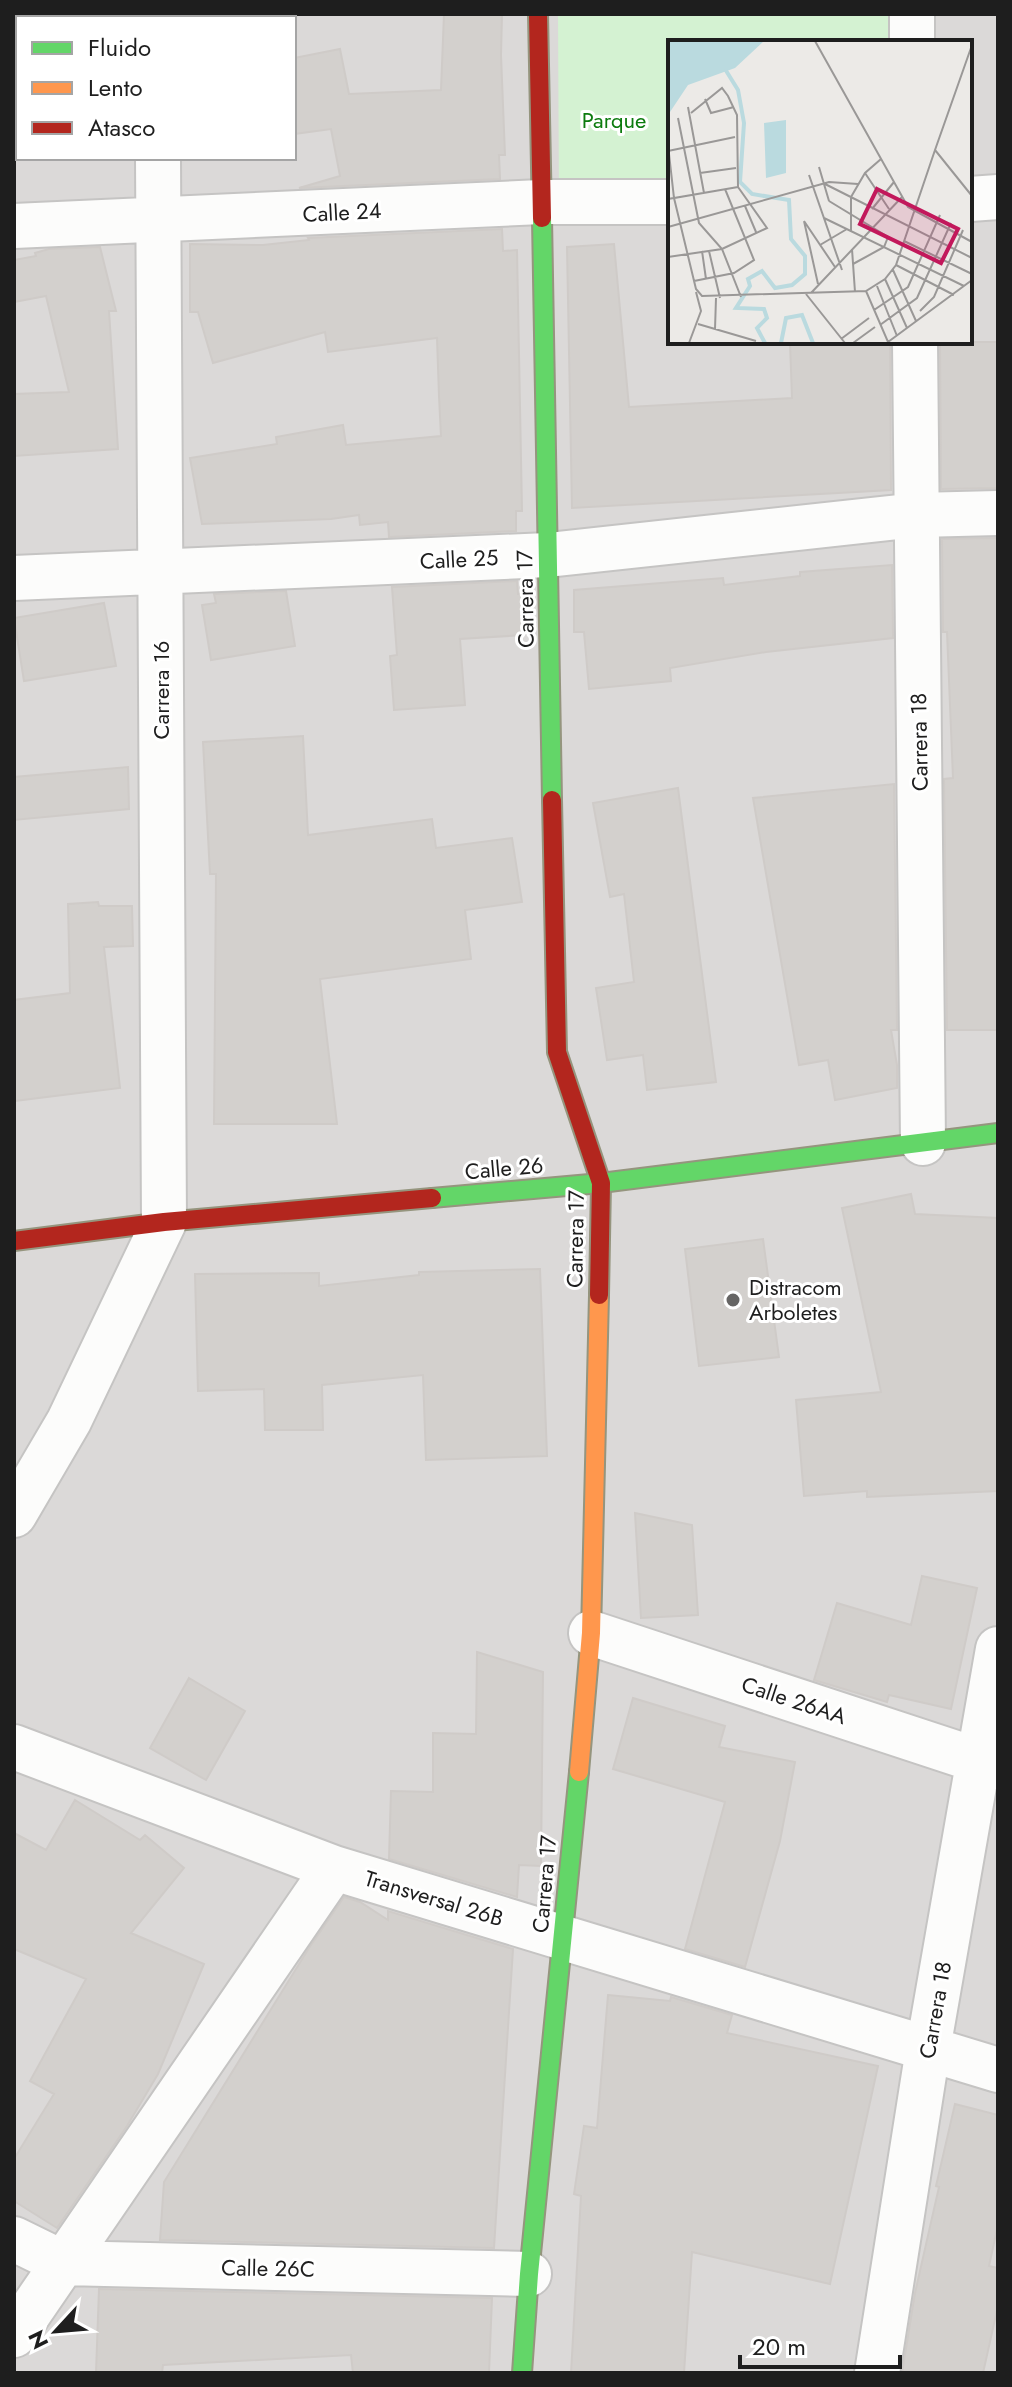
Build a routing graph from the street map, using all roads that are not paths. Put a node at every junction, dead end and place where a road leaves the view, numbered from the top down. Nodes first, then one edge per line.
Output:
1 (538, 14) edge
2 (912, 14) edge
3 (912, 40) edge
4 (158, 160) edge
5 (998, 197) edge
6 (972, 199) edge
7 (541, 202) junction
8 (668, 202) edge
9 (159, 221) junction
10 (14, 226) edge
11 (915, 344) edge
12 (998, 513) edge
13 (917, 515) junction
14 (548, 555) junction
15 (161, 573) junction
16 (14, 578) edge
17 (998, 1133) edge
18 (923, 1143) junction
19 (601, 1183) junction
20 (164, 1222) junction
21 (14, 1241) edge
22 (14, 1515) edge
23 (591, 1633) junction
24 (998, 1649) edge
25 (14, 1747) edge
26 (988, 1764) edge
27 (334, 1868) junction
28 (564, 1938) junction
29 (928, 2049) junction
30 (998, 2070) edge
31 (14, 2239) edge
32 (63, 2263) junction
33 (529, 2274) junction
34 (14, 2335) edge
35 (522, 2373) edge
36 (877, 2373) edge

1 - 7 street, Carrera 17
2 - 3 street
4 - 9 street, Carrera 16
5 - 6 street
7 - 8 street, Calle 24
7 - 9 street, Calle 24
7 - 14 street, Carrera 17
9 - 10 street, Calle 24
9 - 15 street, Carrera 16
11 - 13 street, Carrera 18
12 - 13 street, Calle 25
13 - 14 street, Calle 25
13 - 18 street, Carrera 18
14 - 15 street, Calle 25
14 - 19 street, Carrera 17
15 - 16 street, Calle 25
15 - 20 street, Carrera 16
17 - 18 street, Calle 26
18 - 19 street, Calle 26
19 - 20 street, Calle 26
19 - 23 street, Carrera 17
20 - 21 street, Calle 26
20 - 22 street
23 - 26 street, Calle 26AA
23 - 28 street, Carrera 17
24 - 26 street, Carrera 18
25 - 27 street, Transversal 26B
26 - 29 street, Carrera 18
27 - 28 street, Transversal 26B
27 - 32 street
28 - 29 street, Transversal 26B
28 - 33 street, Carrera 17
29 - 30 street, Transversal 26B
29 - 36 street, Carrera 18
31 - 32 street, Calle 26C
32 - 33 street, Calle 26C
32 - 34 street
33 - 35 street, Carrera 17

